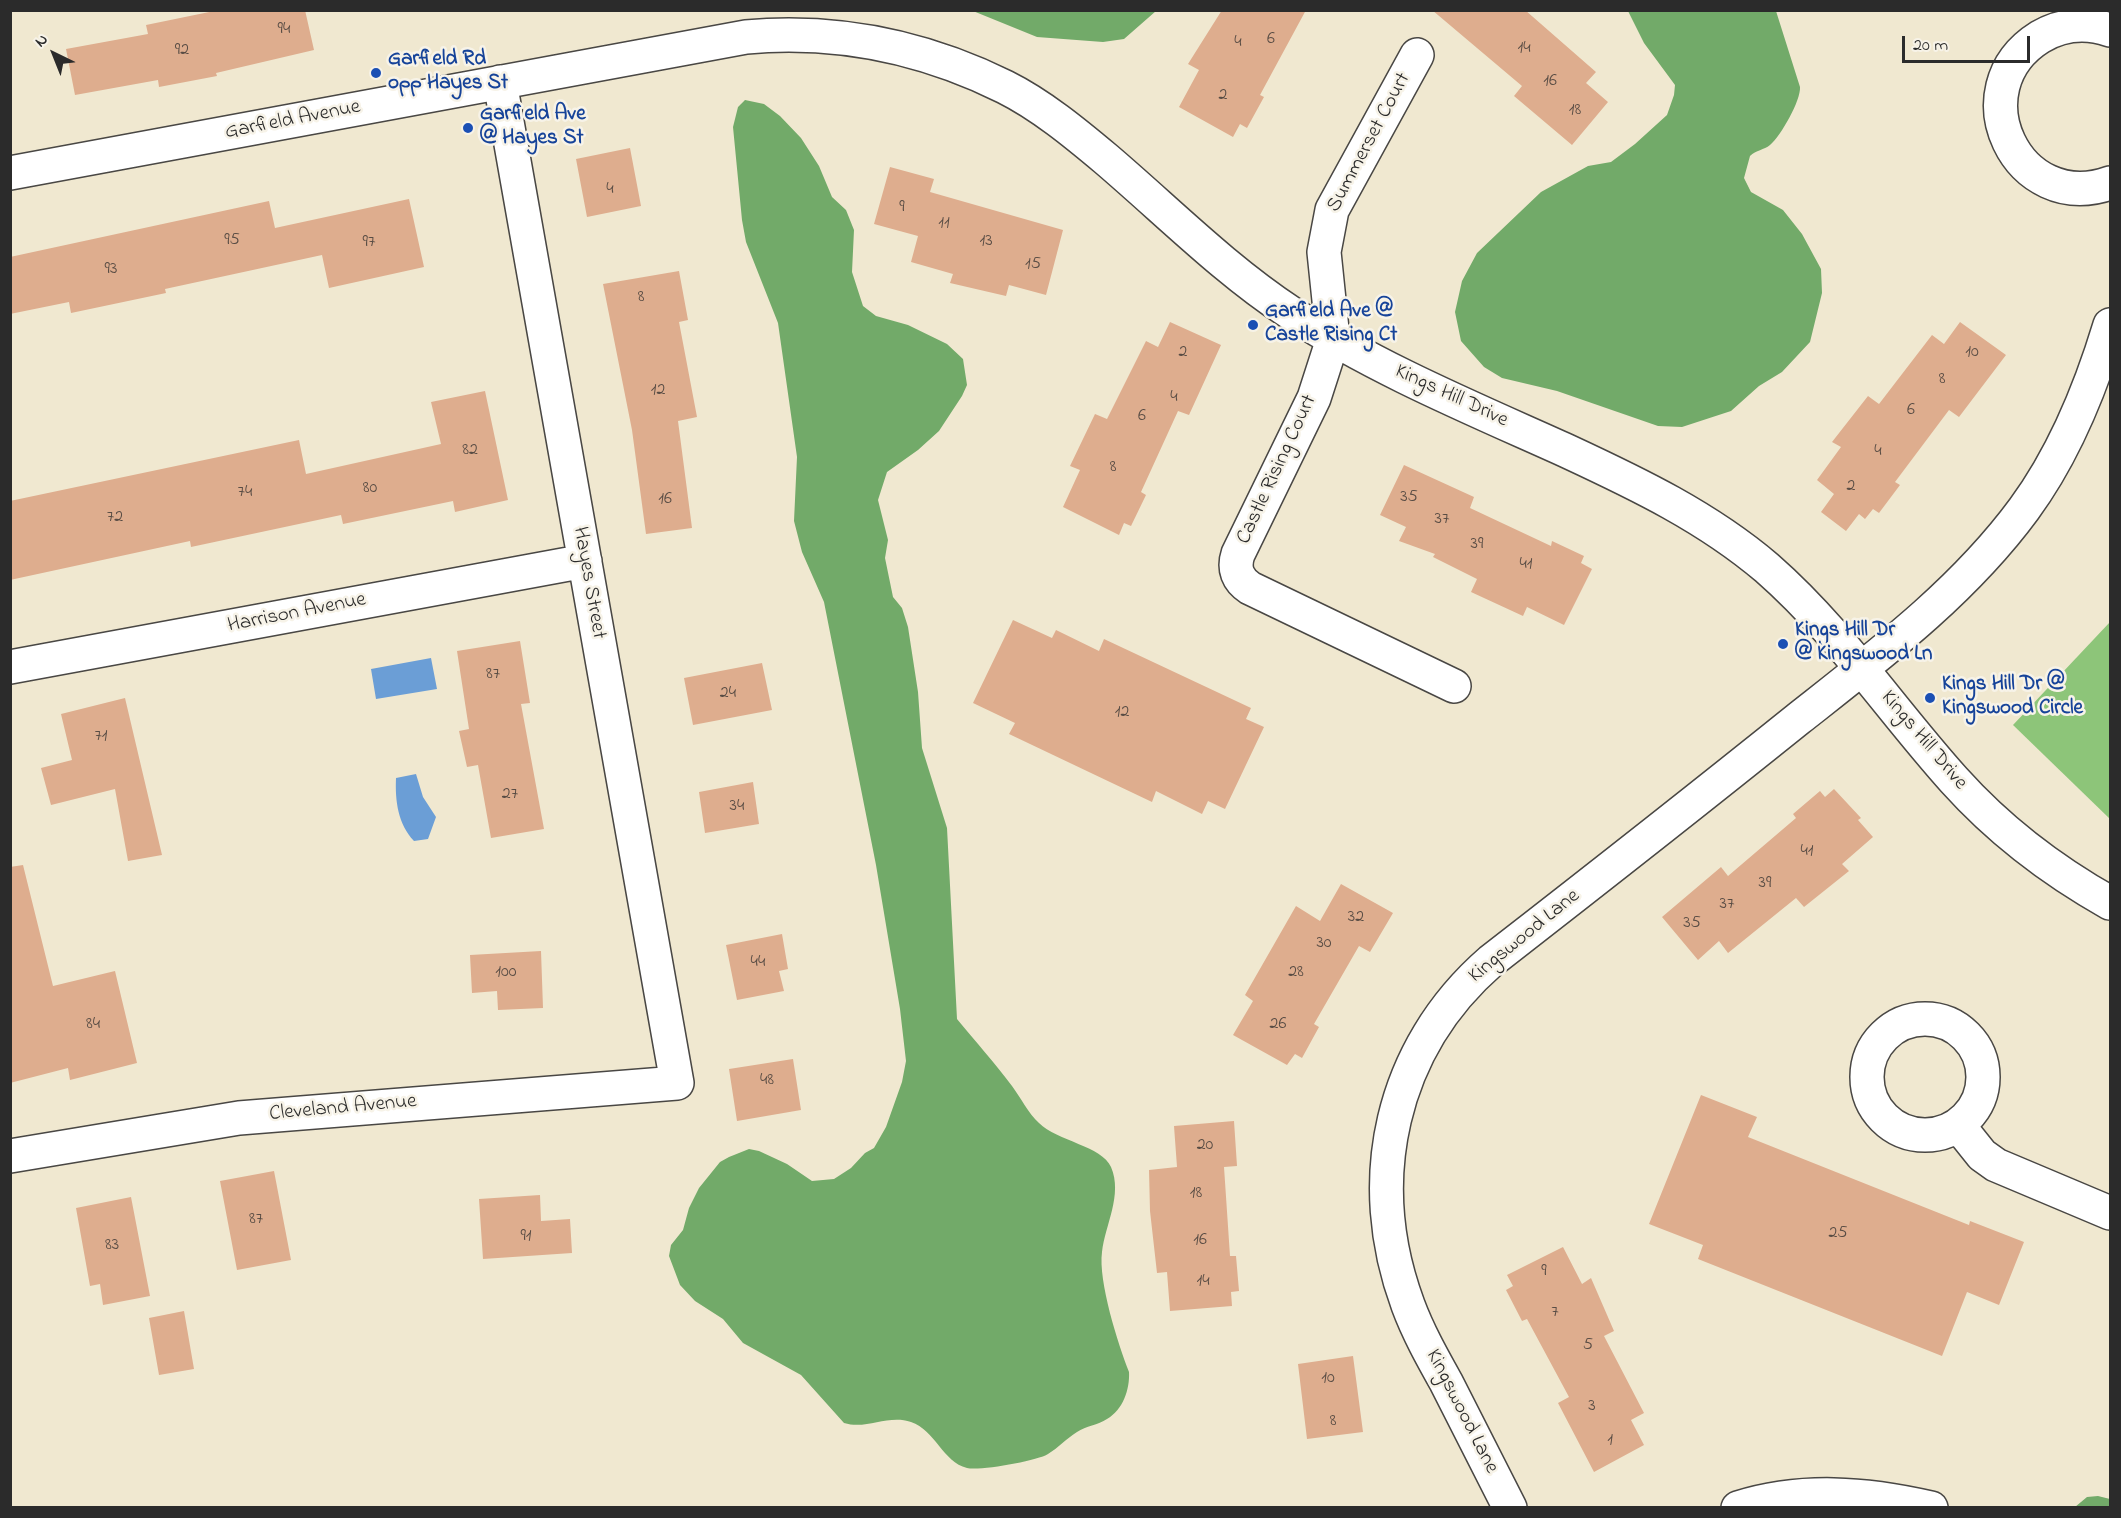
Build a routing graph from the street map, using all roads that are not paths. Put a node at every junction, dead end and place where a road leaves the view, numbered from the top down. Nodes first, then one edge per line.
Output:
1 (2110, 30) edge
2 (717, 42) joint
3 (1417, 55) dead end
4 (500, 82) junction
5 (10, 173) edge
6 (2110, 183) edge
7 (2110, 325) edge
8 (1333, 339) junction
9 (585, 561) junction
10 (10, 667) edge
11 (1862, 668) junction
12 (1454, 686) dead end
13 (2110, 903) edge
14 (677, 1083) joint
15 (1958, 1125) dead end
16 (10, 1156) edge
17 (2110, 1213) edge
18 (1510, 1508) edge
19 (1738, 1508) edge
20 (1931, 1508) edge

1 - 6 street
2 - 4 street, Garfield Avenue
2 - 8 street, Kings Hill Drive
3 - 8 street, Summerset Court
4 - 5 street, Garfield Avenue
4 - 9 street, Hayes Street
7 - 11 street, Kingswood Lane
8 - 11 street, Kings Hill Drive
8 - 12 street, Castle Rising Court
9 - 10 street, Harrison Avenue
9 - 14 street, Hayes Street
11 - 13 street, Kings Hill Drive
11 - 18 street, Kingswood Lane
14 - 16 street, Cleveland Avenue
15 - 17 street
19 - 20 street

